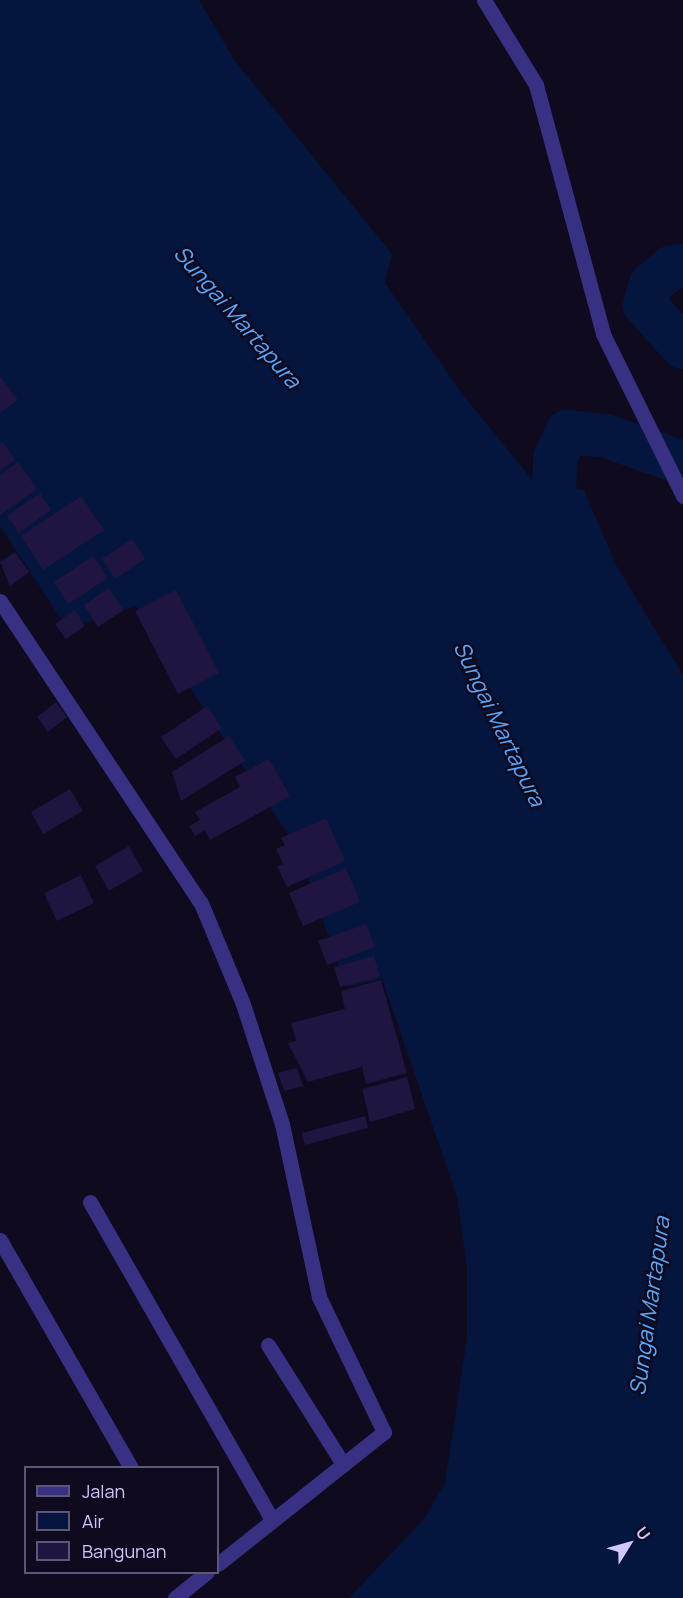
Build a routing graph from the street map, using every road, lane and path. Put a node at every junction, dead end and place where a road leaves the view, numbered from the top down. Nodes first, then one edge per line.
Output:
1 (484, 0) edge
2 (683, 496) edge
3 (0, 601) edge
4 (90, 1202) dead end
5 (0, 1240) edge
6 (268, 1345) dead end
7 (343, 1464) junction
8 (131, 1466) edge
9 (272, 1520) junction
10 (219, 1563) edge
11 (199, 1575) edge
12 (175, 1598) edge

1 - 2 street
3 - 7 street
4 - 9 street
5 - 8 street
6 - 7 street
7 - 9 street
9 - 10 street
11 - 12 street

